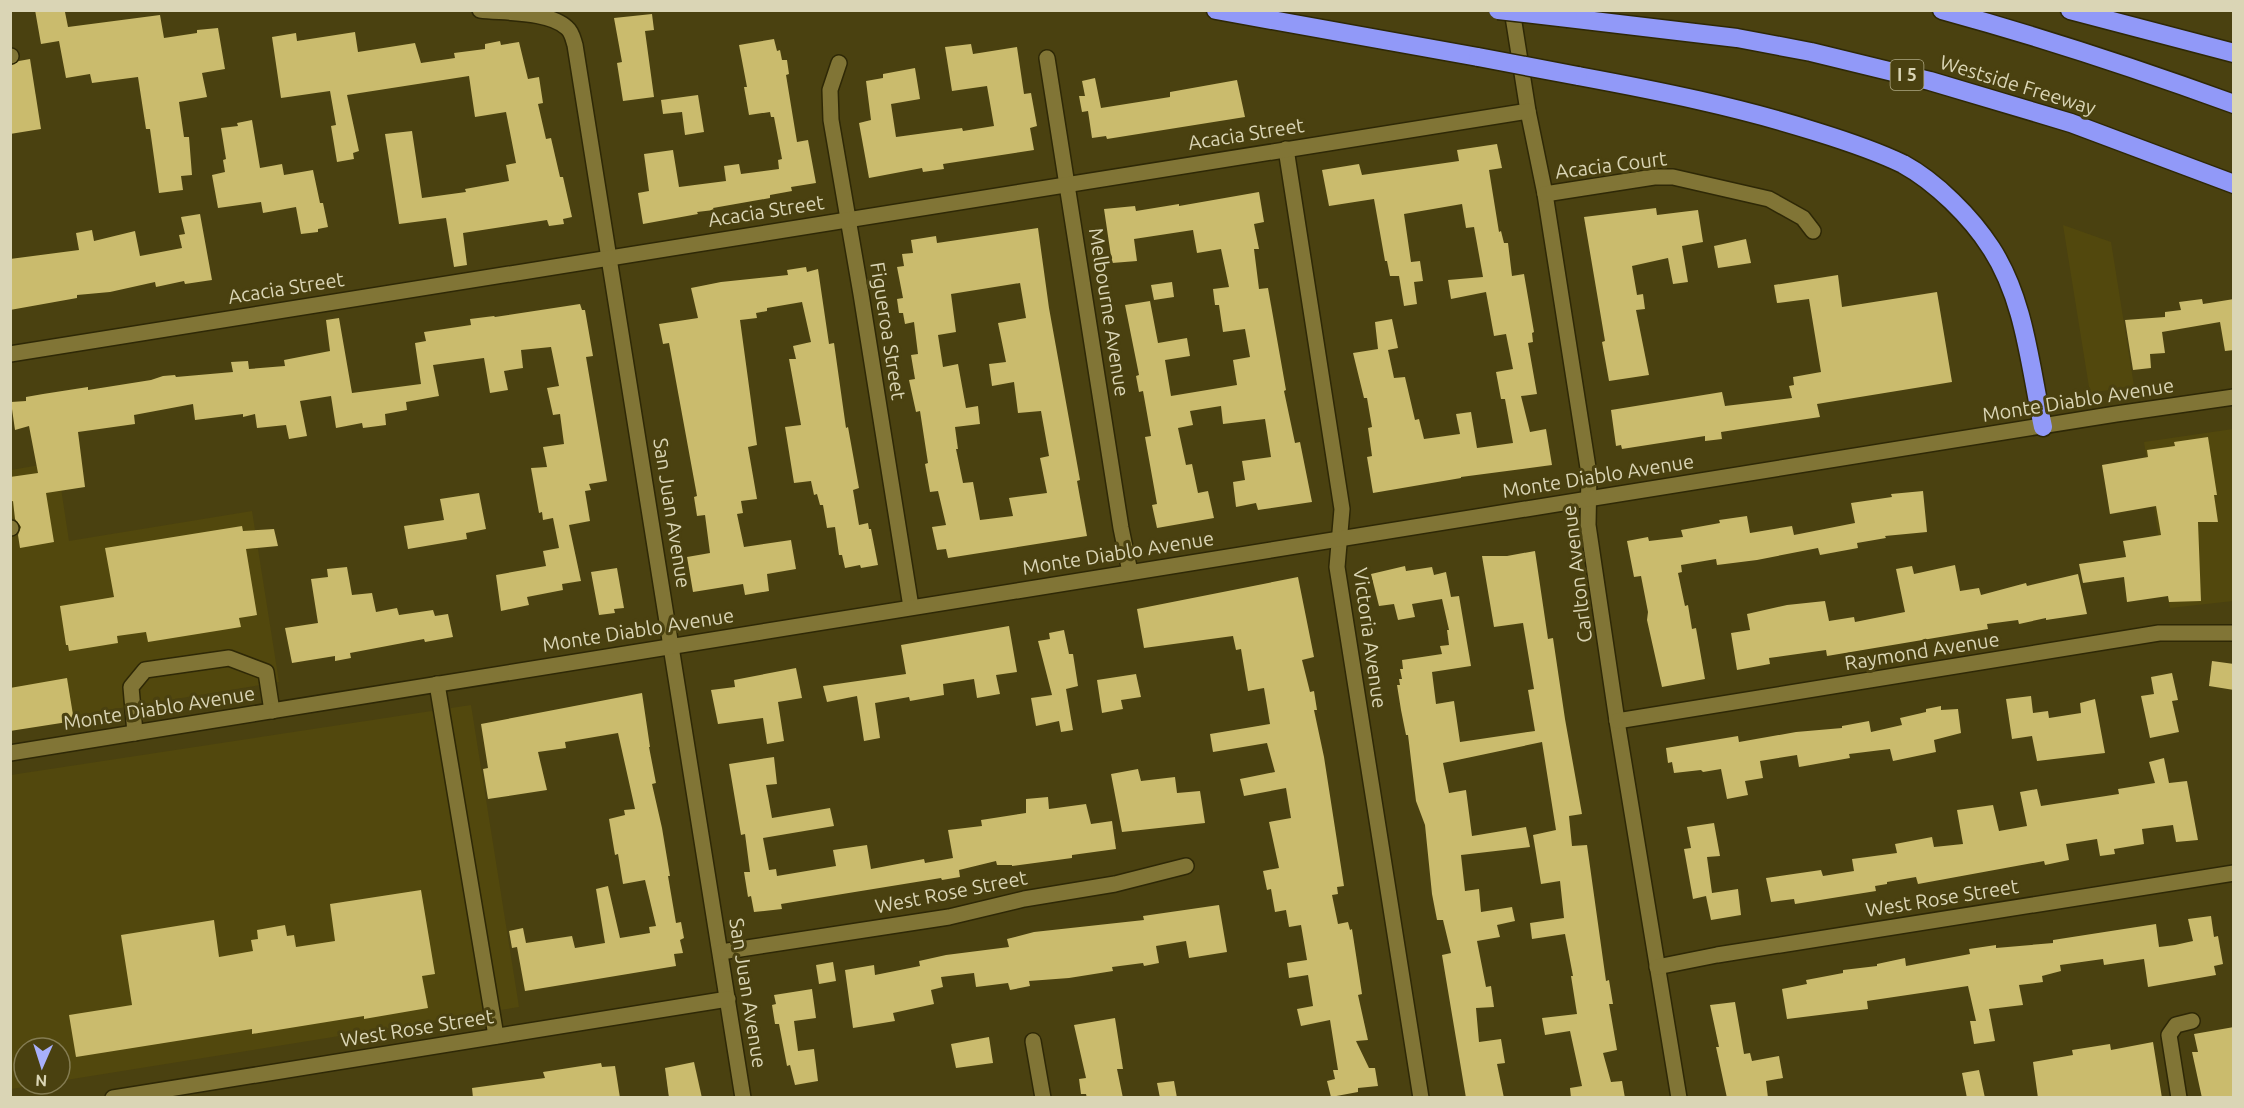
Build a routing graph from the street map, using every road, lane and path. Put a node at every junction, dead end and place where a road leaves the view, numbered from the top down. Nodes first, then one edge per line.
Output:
1 (480, 10) edge
2 (1216, 10) edge
3 (1498, 10) edge
4 (1512, 10) edge
5 (1942, 10) edge
6 (2070, 10) edge
7 (2234, 53) edge
8 (1047, 58) dead end
9 (839, 63) dead end
10 (2234, 104) edge
11 (1528, 111) junction
12 (1286, 149) junction
13 (1067, 184) junction
14 (2234, 184) edge
15 (1545, 194) junction
16 (848, 219) junction
17 (1814, 231) dead end
18 (609, 257) junction
19 (10, 354) edge
20 (2234, 398) edge
21 (2043, 427) junction
22 (1588, 499) junction
23 (1340, 538) junction
24 (1130, 572) junction
25 (911, 607) junction
26 (2234, 633) edge
27 (672, 645) junction
28 (437, 684) junction
29 (272, 711) junction
30 (1617, 721) junction
31 (135, 733) junction
32 (10, 753) edge
33 (1186, 866) dead end
34 (2234, 873) edge
35 (721, 952) junction
36 (1657, 967) junction
37 (728, 999) junction
38 (2192, 1021) dead end
39 (496, 1036) junction
40 (1034, 1041) dead end
41 (113, 1098) edge
42 (743, 1098) edge
43 (1043, 1098) edge
44 (1421, 1098) edge
45 (1679, 1098) edge
46 (2179, 1098) edge

1 - 18 street, San Juan Avenue
2 - 21 highway, bridge
3 - 14 highway, Westside Freeway / I 5, bridge
4 - 11 street, Carlton Avenue
5 - 10 highway
6 - 7 highway
8 - 13 street, Melbourne Avenue
9 - 16 street, Figueroa Street
11 - 12 street, Acacia Street
11 - 15 street, Carlton Avenue
12 - 13 street, Acacia Street
12 - 23 street, Victoria Avenue
13 - 16 street, Acacia Street
13 - 24 street, Melbourne Avenue
15 - 17 street, Acacia Court
15 - 22 street, Carlton Avenue
16 - 18 street, Acacia Street
16 - 25 street, Figueroa Street
18 - 19 street, Acacia Street
18 - 27 street, San Juan Avenue
20 - 21 street, Monte Diablo Avenue
21 - 22 street, Monte Diablo Avenue
22 - 23 street, Monte Diablo Avenue
22 - 30 street, Carlton Avenue
23 - 24 street, Monte Diablo Avenue
23 - 44 street, Victoria Avenue
24 - 25 street, Monte Diablo Avenue
25 - 27 street, Monte Diablo Avenue
26 - 30 street, Raymond Avenue
27 - 28 street, Monte Diablo Avenue
27 - 35 street, San Juan Avenue
28 - 29 street, Monte Diablo Avenue
28 - 39 street
29 - 31 street, Monte Diablo Avenue
29 - 31 street
30 - 36 street, Carlton Avenue
31 - 32 street, Monte Diablo Avenue
33 - 35 street, West Rose Street
34 - 36 street, West Rose Street
35 - 37 street, San Juan Avenue
36 - 45 street, Carlton Avenue
37 - 39 street, West Rose Street
37 - 42 street, San Juan Avenue
38 - 46 street
39 - 41 street, West Rose Street
40 - 43 street

